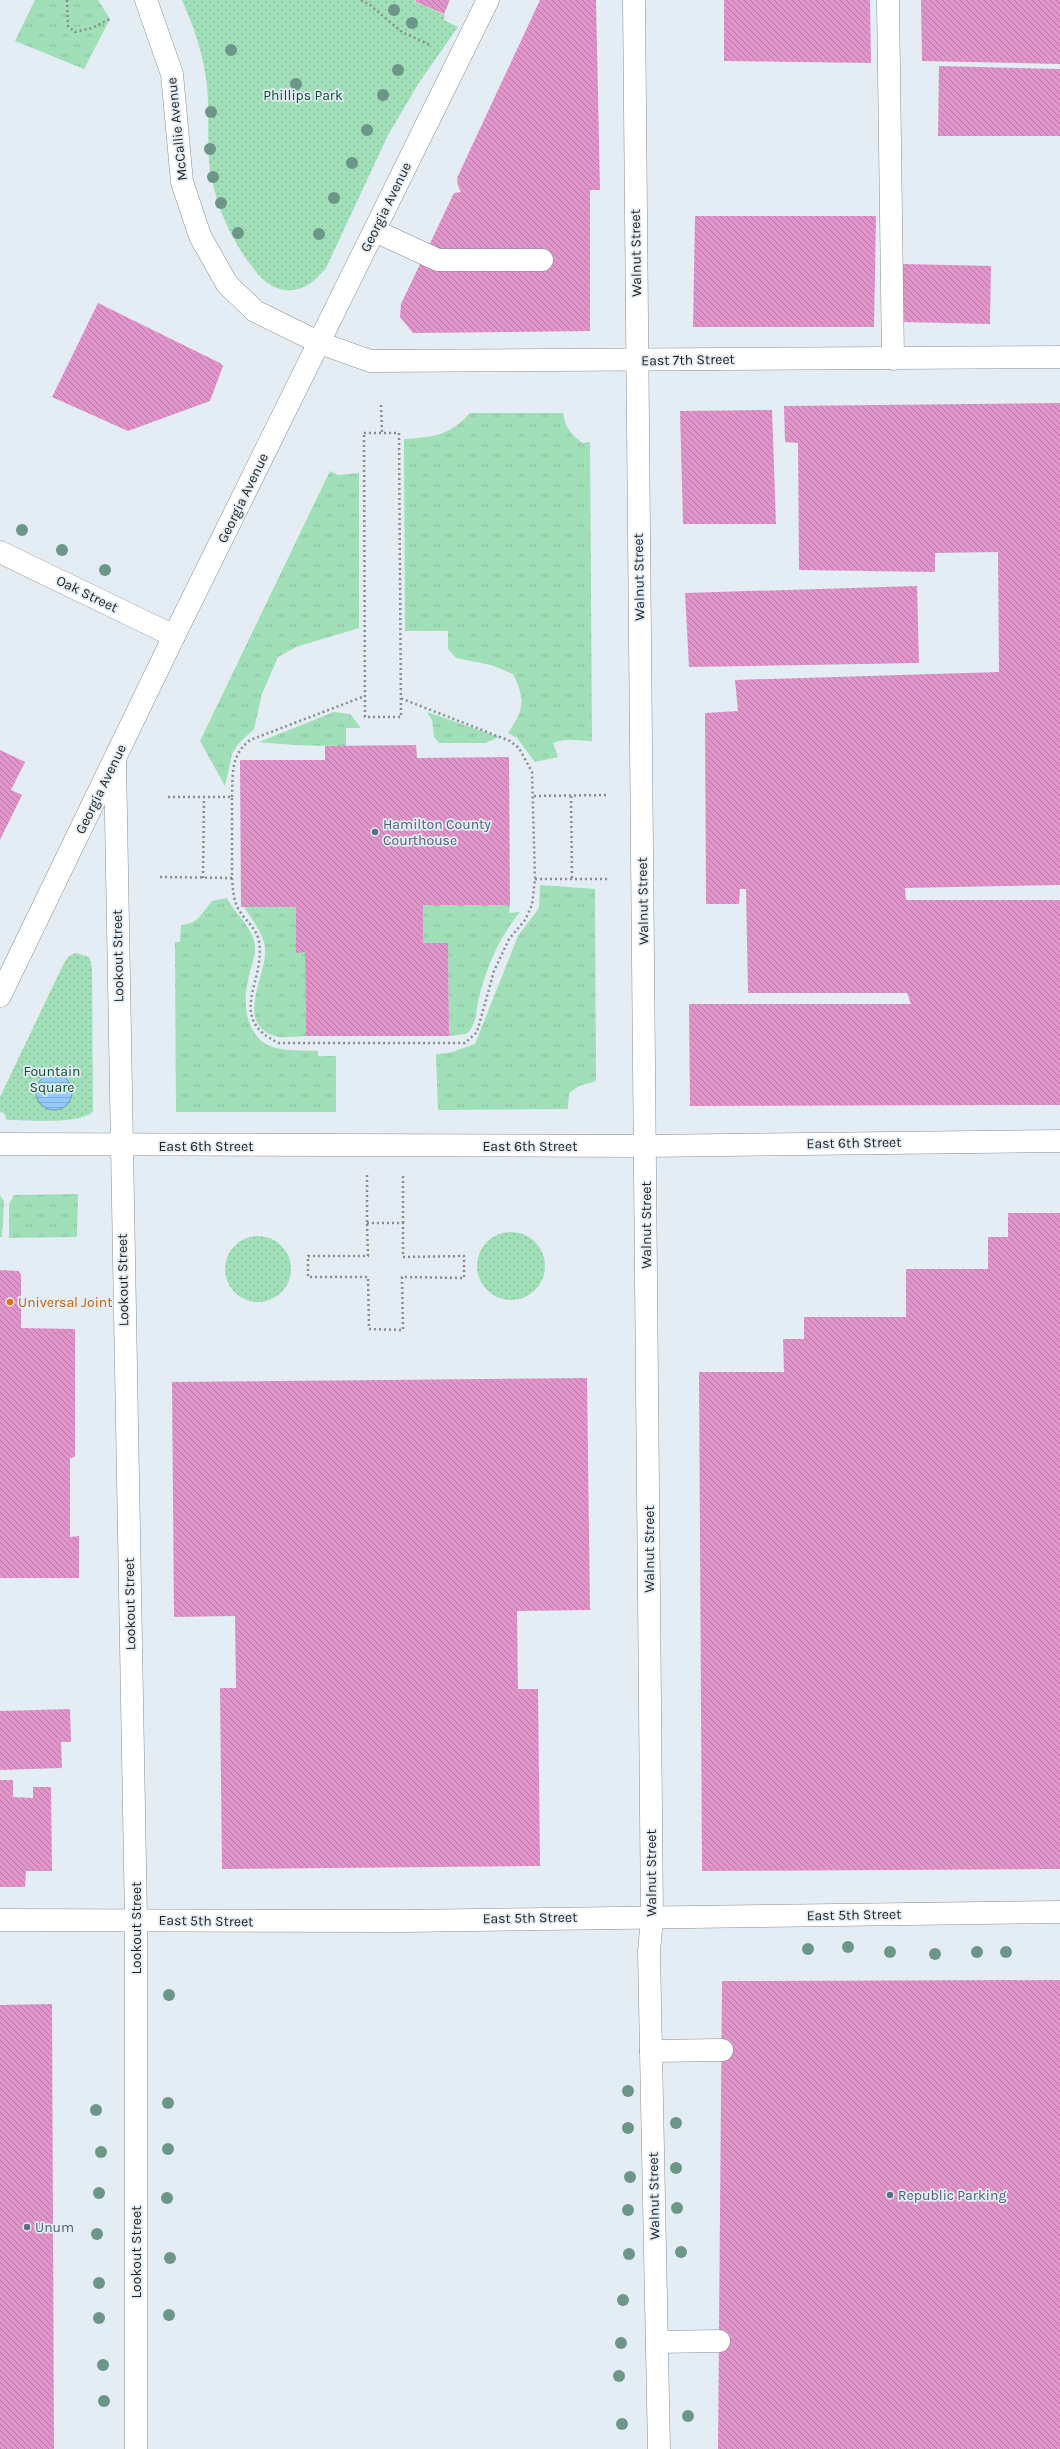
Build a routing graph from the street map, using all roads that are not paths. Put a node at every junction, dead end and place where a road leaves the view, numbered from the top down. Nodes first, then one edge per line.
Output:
1 (146, 0) edge
2 (488, 0) edge
3 (634, 0) edge
4 (888, 0) edge
5 (375, 231) junction
6 (542, 260) dead end
7 (320, 343) junction
8 (1060, 358) edge
9 (893, 359) junction
10 (637, 361) junction
11 (0, 552) edge
12 (174, 636) junction
13 (115, 760) junction
14 (0, 996) edge
15 (1060, 1141) edge
16 (0, 1144) edge
17 (121, 1146) junction
18 (646, 1146) junction
19 (1060, 1912) edge
20 (652, 1917) junction
21 (0, 1920) edge
22 (136, 1920) junction
23 (722, 2050) dead end
24 (651, 2051) junction
25 (719, 2341) dead end
26 (657, 2342) junction
27 (136, 2449) edge
28 (659, 2449) edge

1 - 7 street, McCallie Avenue
2 - 5 street, Georgia Avenue
3 - 10 street, Walnut Street
4 - 9 street
5 - 6 street
5 - 7 street, Georgia Avenue
7 - 10 street, East 7th Street
7 - 12 street, Georgia Avenue
8 - 9 street, East 7th Street
9 - 10 street, East 7th Street
10 - 18 street, Walnut Street
11 - 12 street, Oak Street
12 - 13 street, Georgia Avenue
13 - 14 street, Georgia Avenue
13 - 17 street, Lookout Street
15 - 18 street, East 6th Street
16 - 17 street, East 6th Street
17 - 18 street, East 6th Street
17 - 22 street, Lookout Street
18 - 20 street, Walnut Street
19 - 20 street, East 5th Street
20 - 22 street, East 5th Street
20 - 24 street, Walnut Street
21 - 22 street, East 5th Street
22 - 27 street, Lookout Street
23 - 24 street
24 - 26 street, Walnut Street
25 - 26 street
26 - 28 street, Walnut Street

